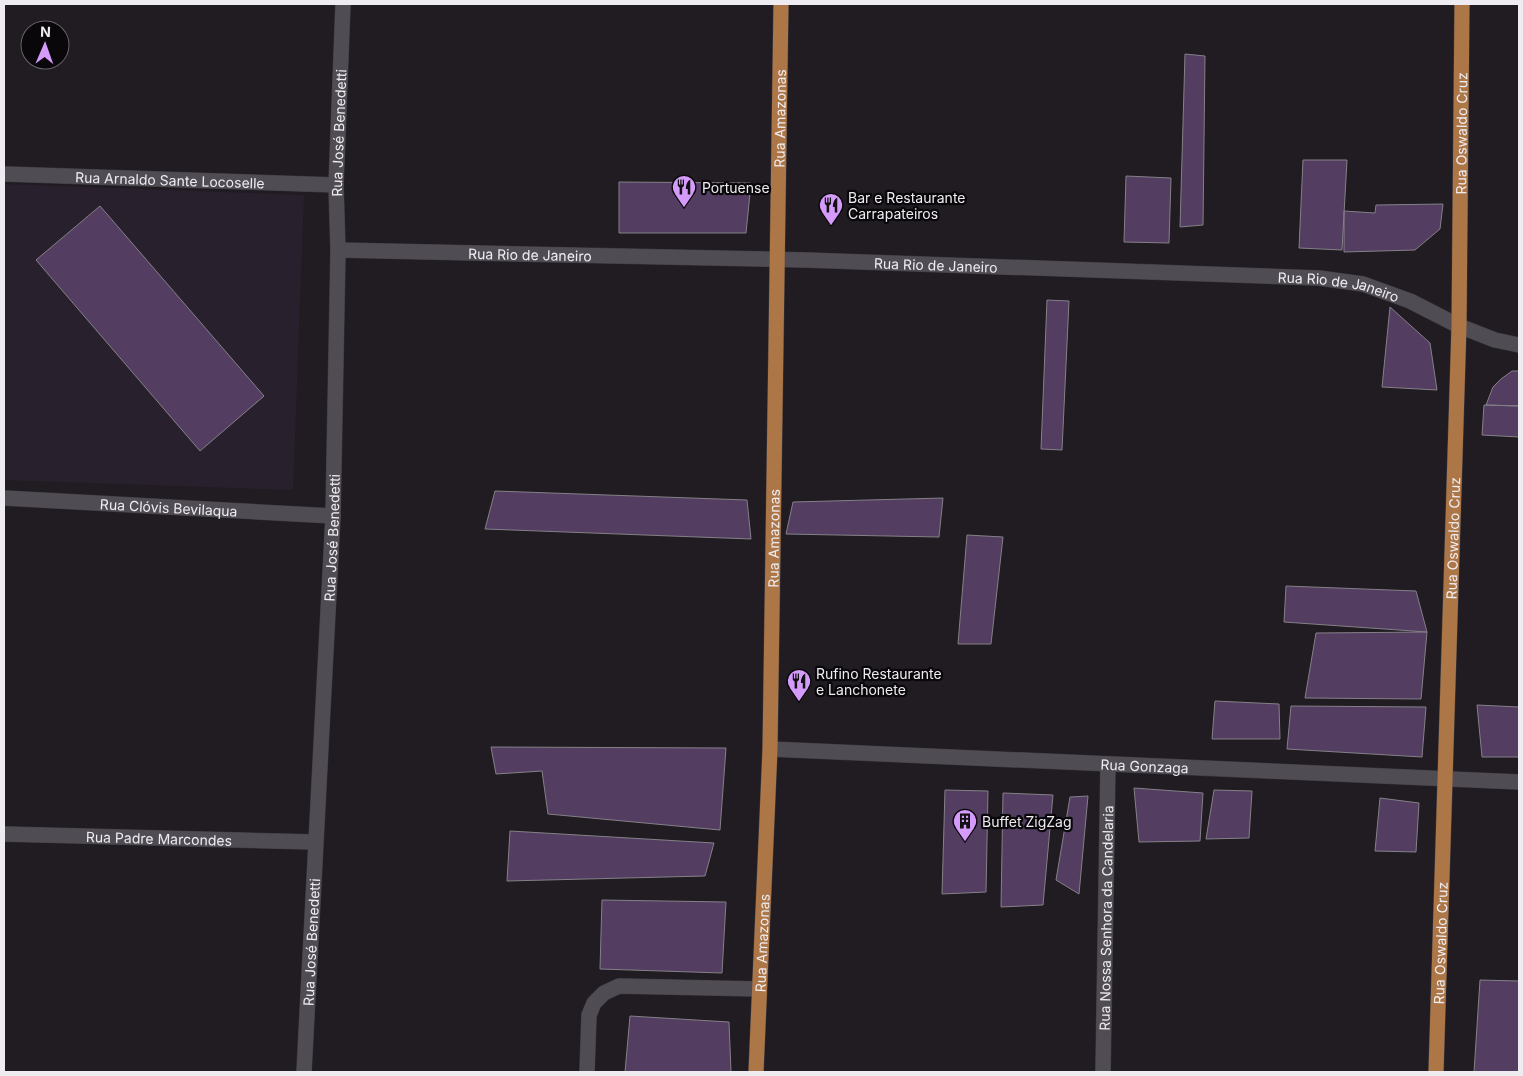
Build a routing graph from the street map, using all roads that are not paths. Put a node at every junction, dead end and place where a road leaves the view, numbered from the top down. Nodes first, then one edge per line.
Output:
1 (343, 4) edge
2 (781, 4) edge
3 (1462, 4) edge
4 (4, 174) edge
5 (336, 185) junction
6 (338, 250) junction
7 (777, 260) junction
8 (1459, 326) junction
9 (1519, 345) edge
10 (4, 498) edge
11 (333, 516) junction
12 (770, 749) junction
13 (1108, 764) junction
14 (1446, 779) junction
15 (1519, 782) edge
16 (4, 834) edge
17 (315, 842) junction
18 (759, 989) junction
19 (304, 1072) edge
20 (587, 1072) edge
21 (756, 1072) edge
22 (1103, 1072) edge
23 (1436, 1072) edge

1 - 5 street, Rua José Benedetti
2 - 7 main road, Rua Amazonas
3 - 8 main road, Rua Oswaldo Cruz
4 - 5 street, Rua Arnaldo Sante Locoselle
5 - 6 street, Rua José Benedetti
6 - 7 street, Rua Rio de Janeiro
6 - 11 street, Rua José Benedetti
7 - 8 street, Rua Rio de Janeiro
7 - 12 main road, Rua Amazonas
8 - 9 street, Rua Rio de Janeiro
8 - 14 main road, Rua Oswaldo Cruz
10 - 11 street, Rua Clóvis Bevilaqua
11 - 17 street, Rua José Benedetti
12 - 13 street, Rua Gonzaga
12 - 18 main road, Rua Amazonas
13 - 14 street, Rua Gonzaga
13 - 22 street, Rua Nossa Senhora da Candelaria
14 - 15 street, Rua Gonzaga
14 - 23 main road, Rua Oswaldo Cruz
16 - 17 street, Rua Padre Marcondes
17 - 19 street, Rua José Benedetti
18 - 20 street
18 - 21 main road, Rua Amazonas

